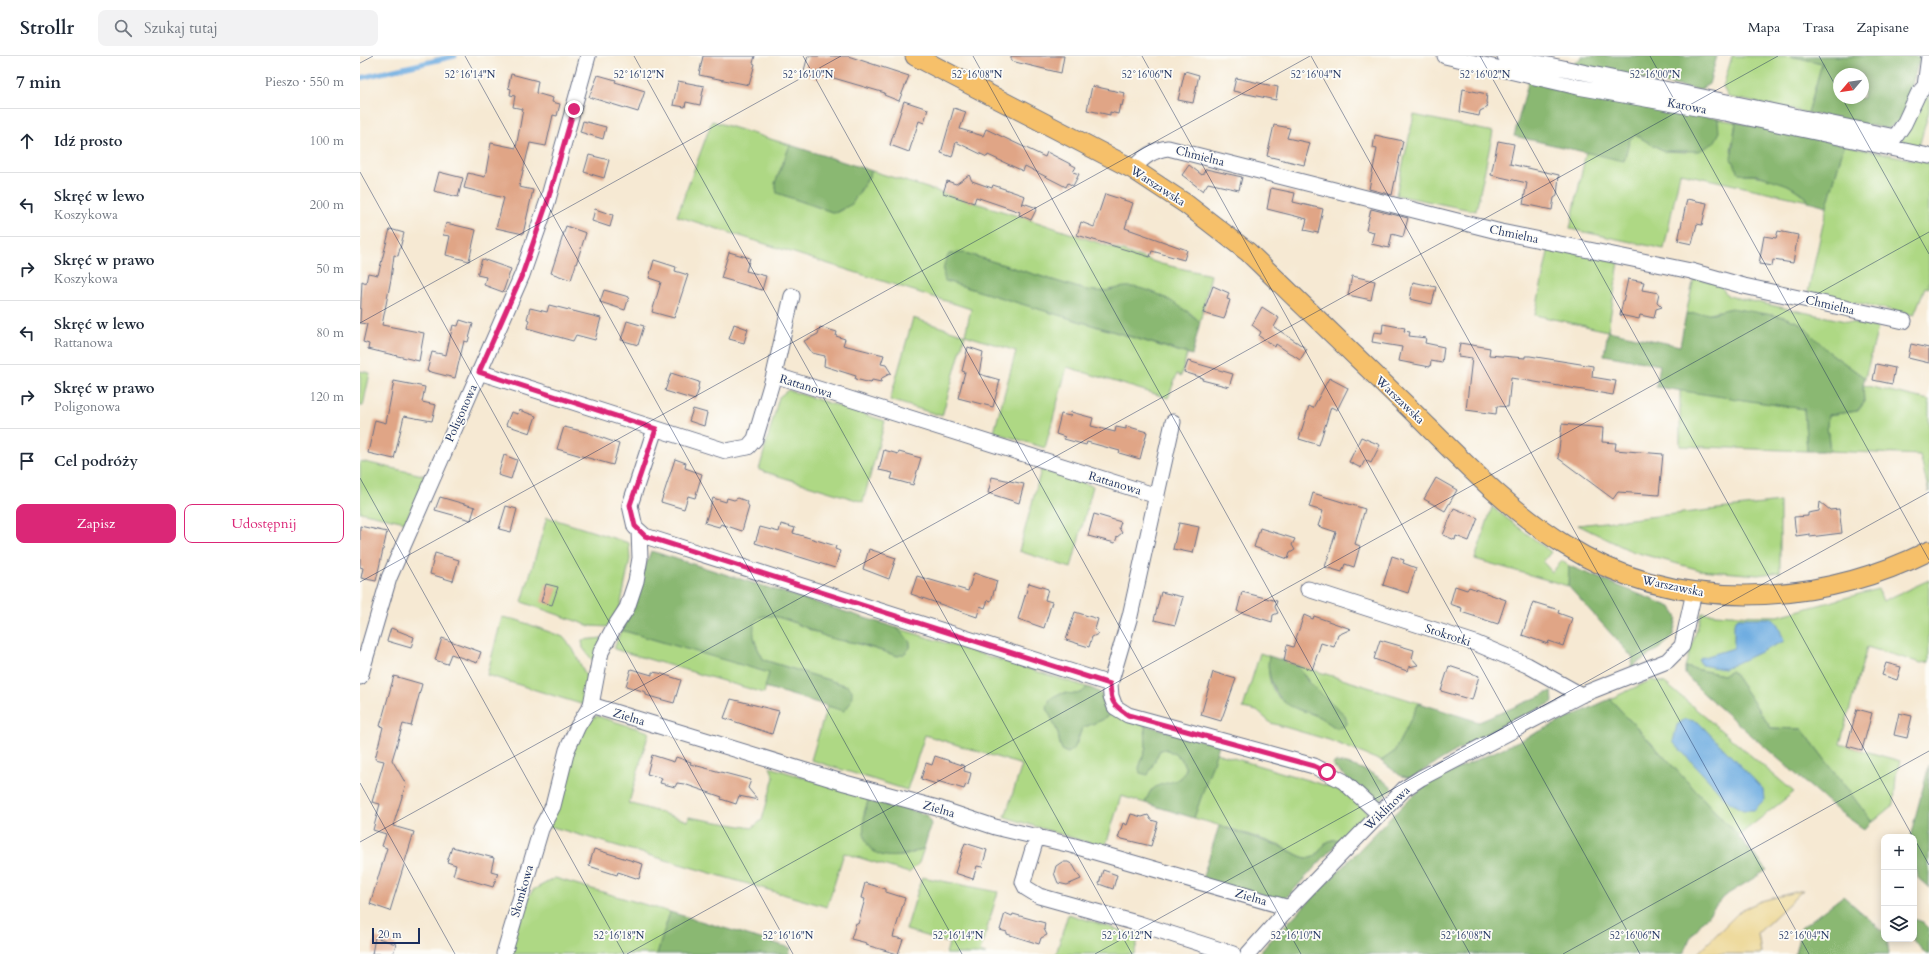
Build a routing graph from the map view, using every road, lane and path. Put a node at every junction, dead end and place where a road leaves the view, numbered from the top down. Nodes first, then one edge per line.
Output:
1 (588, 56) edge
2 (914, 56) edge
3 (1445, 56) edge
4 (1505, 56) edge
5 (1929, 56) edge
6 (1927, 86) edge
7 (1891, 142) junction
8 (1929, 156) edge
9 (1133, 169) junction
10 (792, 296) dead end
11 (1904, 321) dead end
12 (479, 372) junction
13 (774, 376) junction
14 (1173, 422) dead end
15 (656, 429) junction
16 (1157, 496) junction
17 (639, 531) junction
18 (1929, 552) edge
19 (1308, 590) dead end
20 (1694, 592) junction
21 (360, 677) edge
22 (1110, 684) junction
23 (1581, 695) junction
24 (591, 705) junction
25 (1379, 814) junction
26 (1037, 836) junction
27 (1289, 908) junction
28 (504, 954) edge
29 (1233, 954) edge
30 (1248, 954) edge

1 - 12 street, Poligonowa
2 - 9 main road, Warszawska
3 - 7 street, Karowa
4 - 7 street
5 - 6 street
6 - 7 street
7 - 8 street, Karowa
9 - 11 street, Chmielna
9 - 20 main road, Warszawska
10 - 13 street
12 - 15 street, Rattanowa
12 - 21 street, Poligonowa
13 - 15 street, Rattanowa
13 - 16 street, Rattanowa
14 - 16 street
15 - 17 street
16 - 22 street
17 - 22 street
17 - 24 street
18 - 20 main road, Warszawska
19 - 23 street, Stokrotki
20 - 23 street, Wiklinowa
22 - 25 street
23 - 25 street, Wiklinowa
24 - 26 street, Zielna
24 - 28 street, Słomkowa
25 - 27 street, Wiklinowa
26 - 27 street, Zielna
26 - 29 street
27 - 30 street, Wiklinowa

